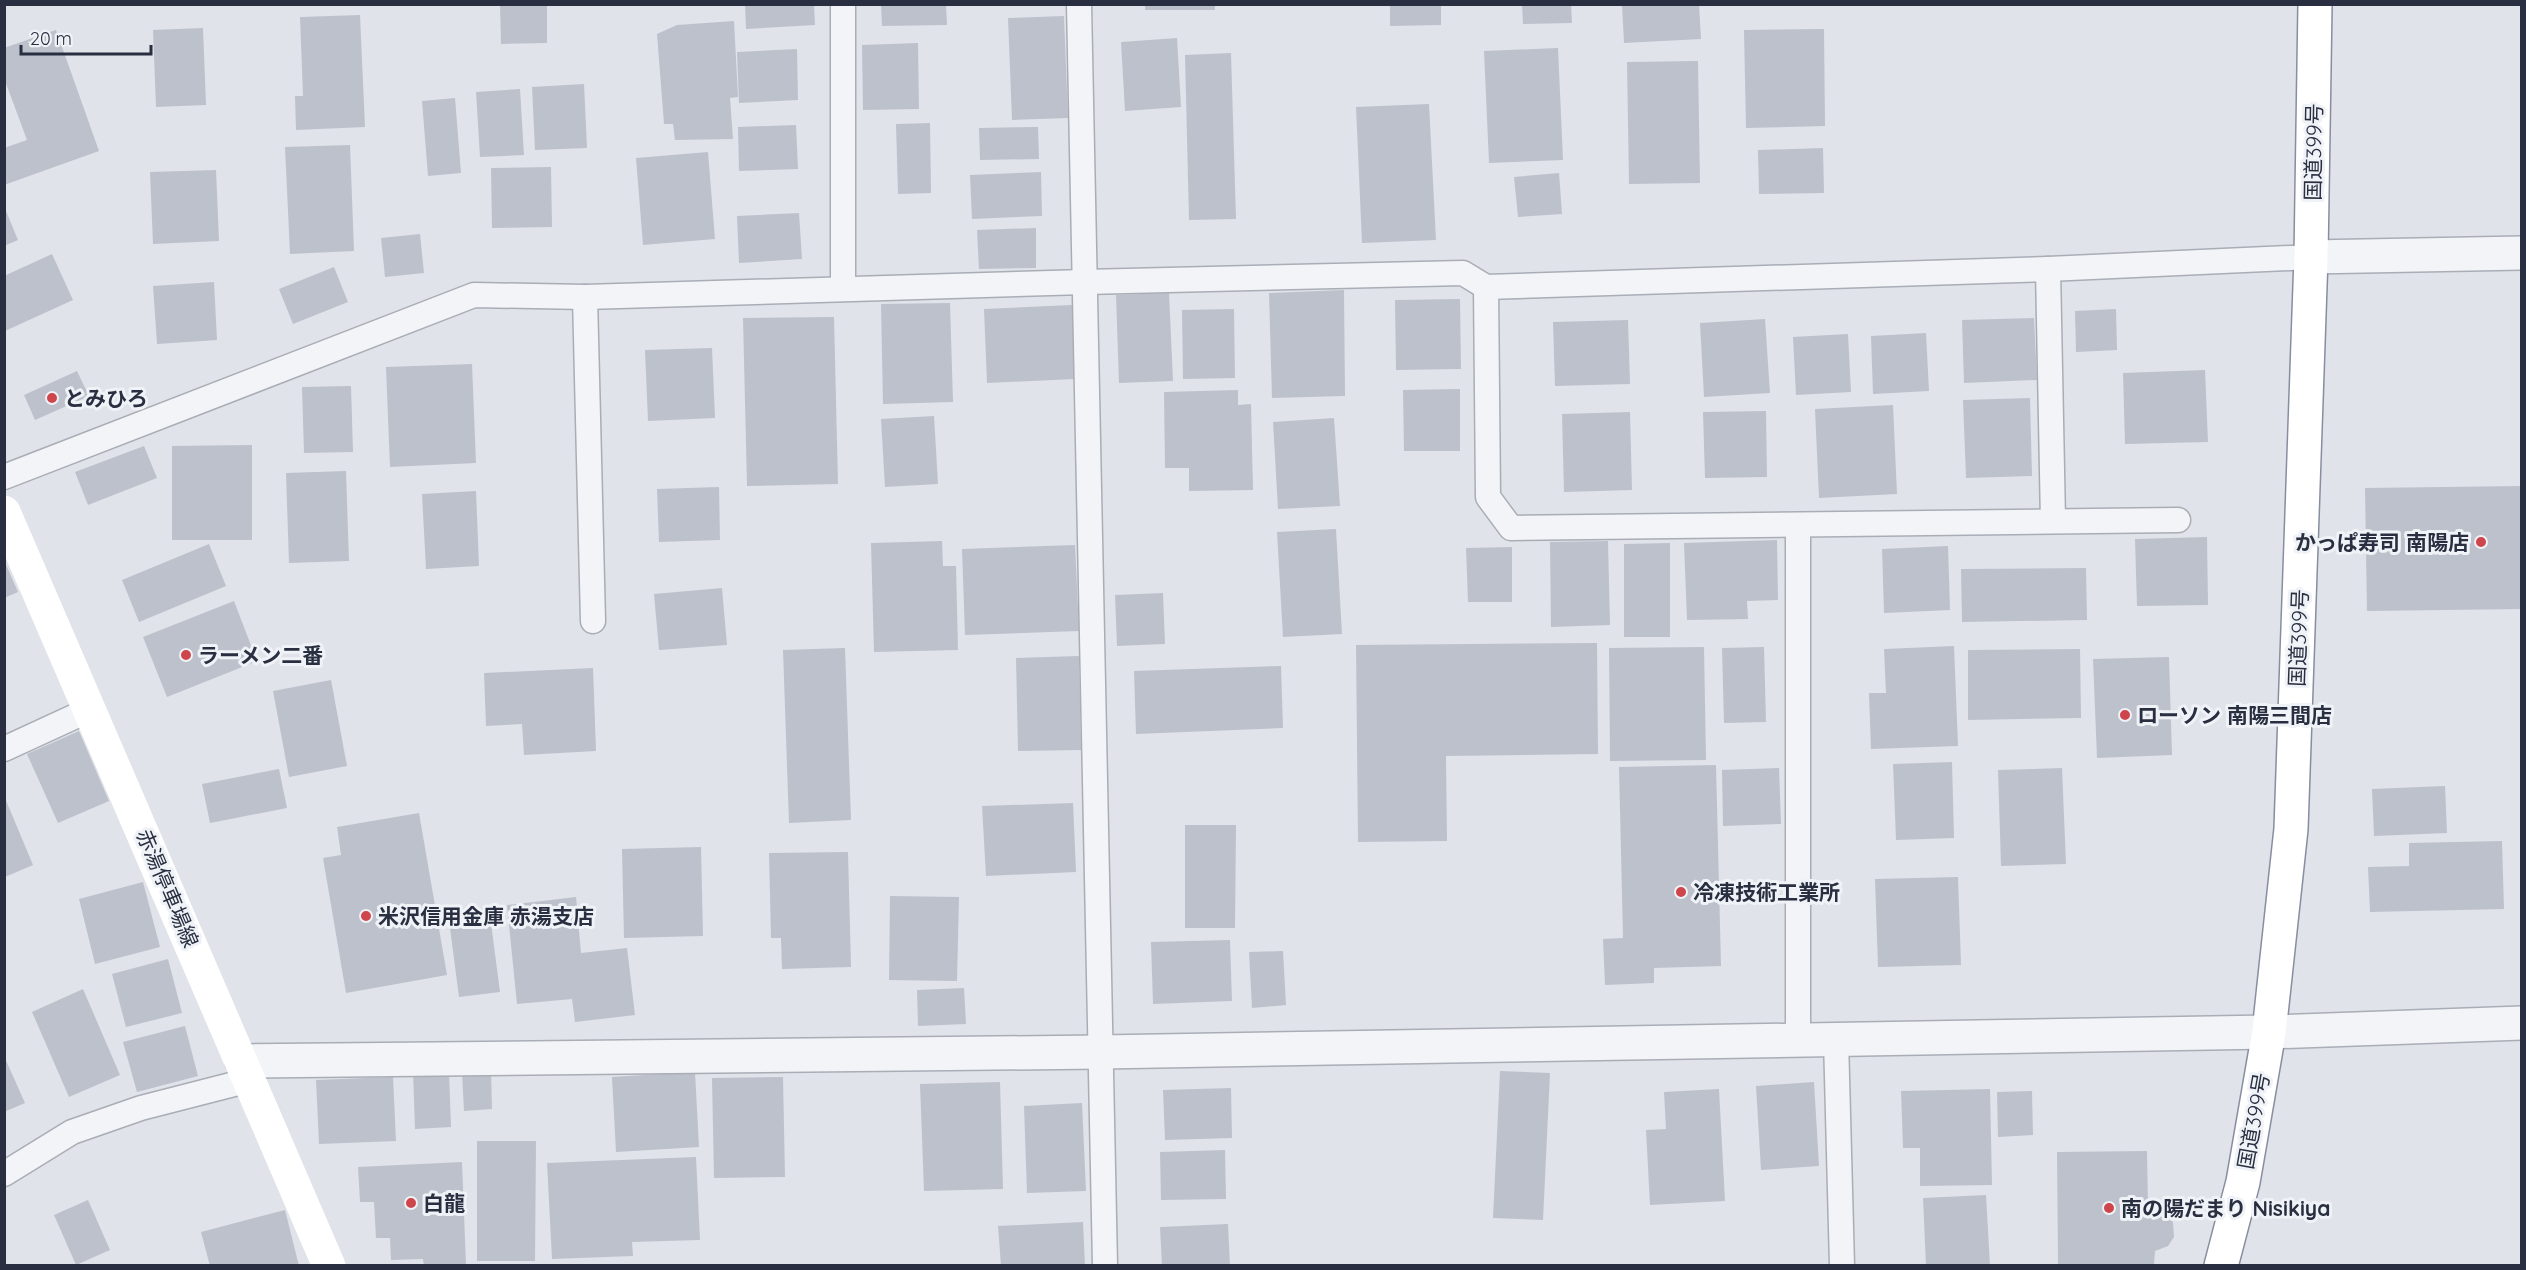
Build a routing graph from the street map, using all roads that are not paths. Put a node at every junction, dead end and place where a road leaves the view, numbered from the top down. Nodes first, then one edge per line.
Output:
1 (843, 4) edge
2 (1079, 4) edge
3 (2315, 4) edge
4 (2522, 253) edge
5 (2311, 257) junction
6 (2048, 270) junction
7 (1085, 282) junction
8 (1486, 287) junction
9 (843, 289) junction
10 (585, 297) junction
11 (4, 477) edge
12 (4, 512) edge
13 (2178, 520) dead end
14 (2053, 521) junction
15 (1798, 525) junction
16 (593, 621) dead end
17 (91, 709) junction
18 (4, 749) edge
19 (2522, 1023) edge
20 (2269, 1032) junction
21 (1836, 1039) junction
22 (1798, 1040) junction
23 (1101, 1052) junction
24 (246, 1070) junction
25 (4, 1174) edge
26 (329, 1266) edge
27 (1105, 1266) edge
28 (1842, 1266) edge
29 (2221, 1266) edge

1 - 9 lane
2 - 7 lane
3 - 5 main road, 国道399号
4 - 5 street
5 - 6 lane
5 - 20 main road, 国道399号
6 - 8 lane
6 - 14 lane
7 - 8 lane
7 - 9 lane
7 - 23 lane
8 - 15 lane
9 - 10 lane
10 - 11 lane
10 - 16 lane
12 - 17 main road, 赤湯停車場線
13 - 14 lane
14 - 15 lane
15 - 22 lane
17 - 18 lane
17 - 24 main road, 赤湯停車場線
19 - 20 street
20 - 21 street
20 - 29 main road, 国道399号
21 - 22 street
21 - 28 lane
22 - 23 street
23 - 24 street
23 - 27 lane
24 - 25 lane
24 - 26 main road, 赤湯停車場線

